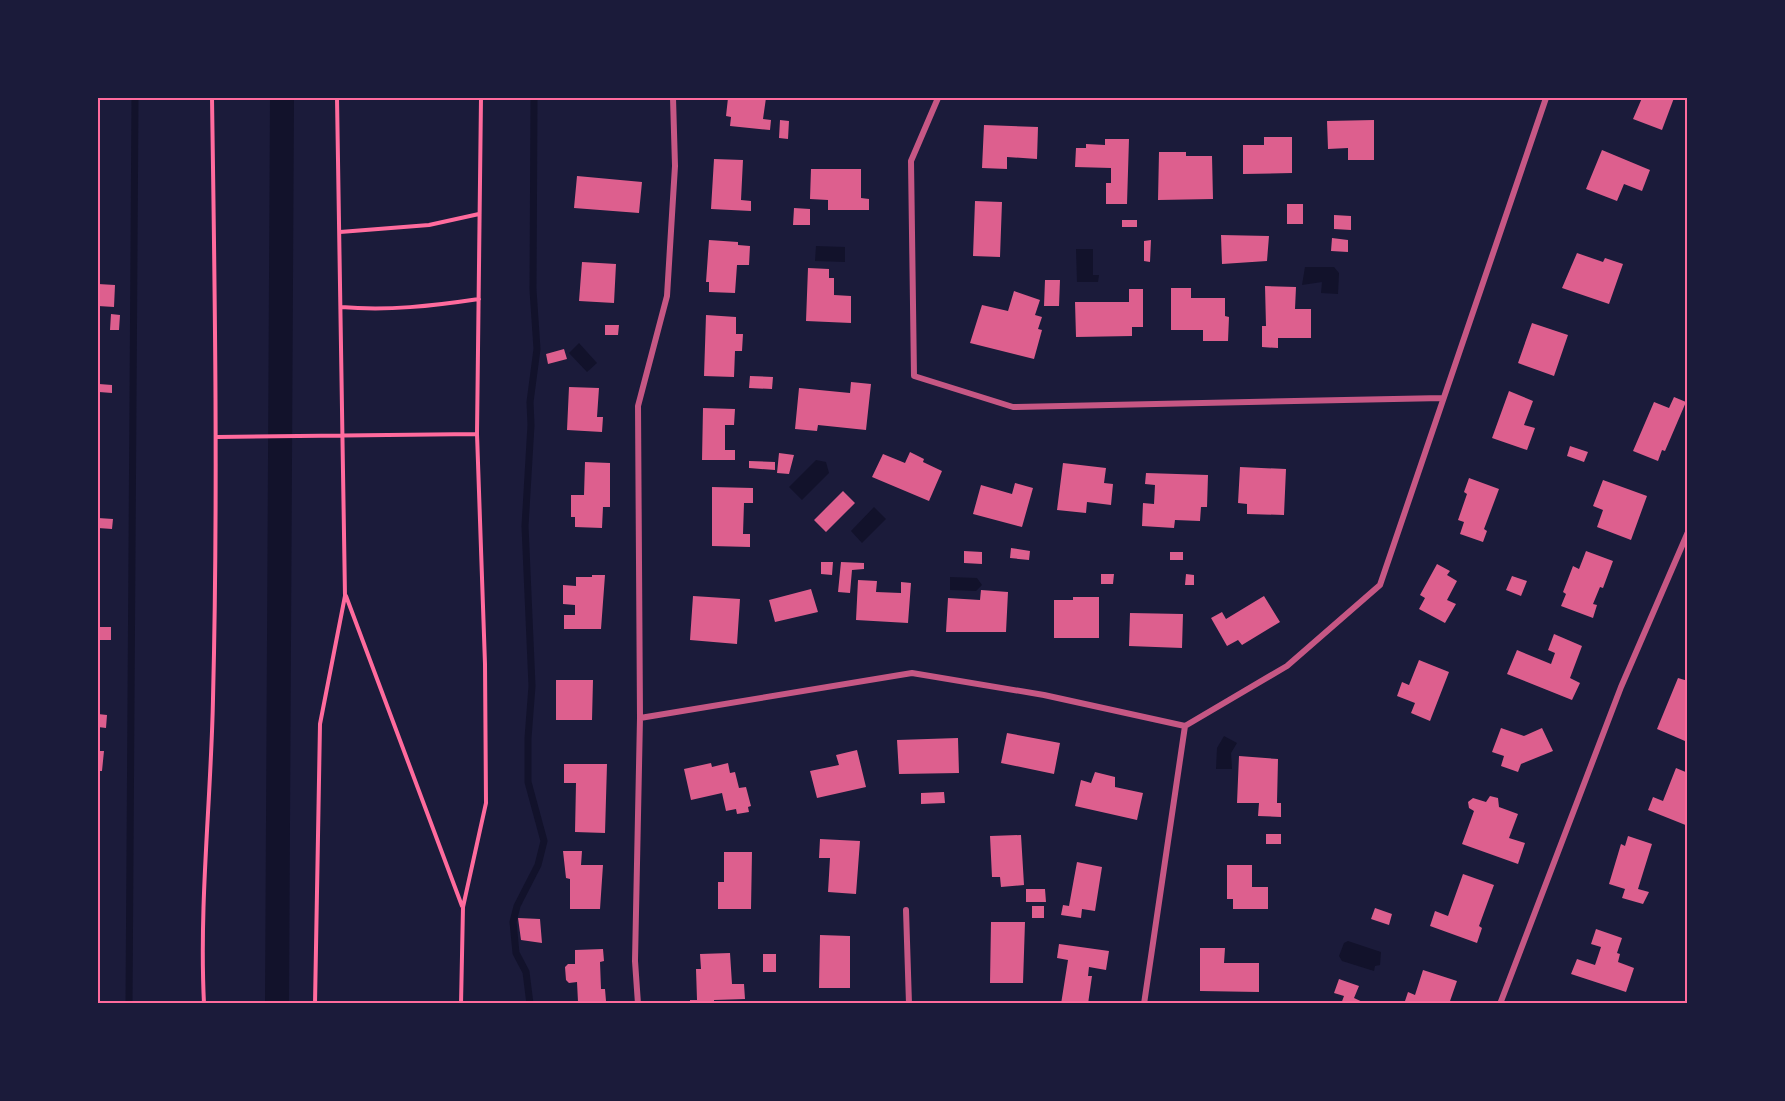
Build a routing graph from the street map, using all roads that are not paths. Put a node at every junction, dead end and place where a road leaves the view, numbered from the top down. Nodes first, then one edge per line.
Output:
1 (673, 98) edge
2 (938, 98) edge
3 (1546, 98) edge
4 (1443, 398) junction
5 (1688, 532) edge
6 (640, 718) junction
7 (1185, 726) junction
8 (906, 910) dead end
9 (638, 1004) edge
10 (909, 1004) edge
11 (1144, 1004) edge
12 (1500, 1004) edge

1 - 6 street
2 - 4 street
3 - 4 street
4 - 7 street
5 - 12 street
6 - 7 street
6 - 9 street
7 - 11 street
8 - 10 street

